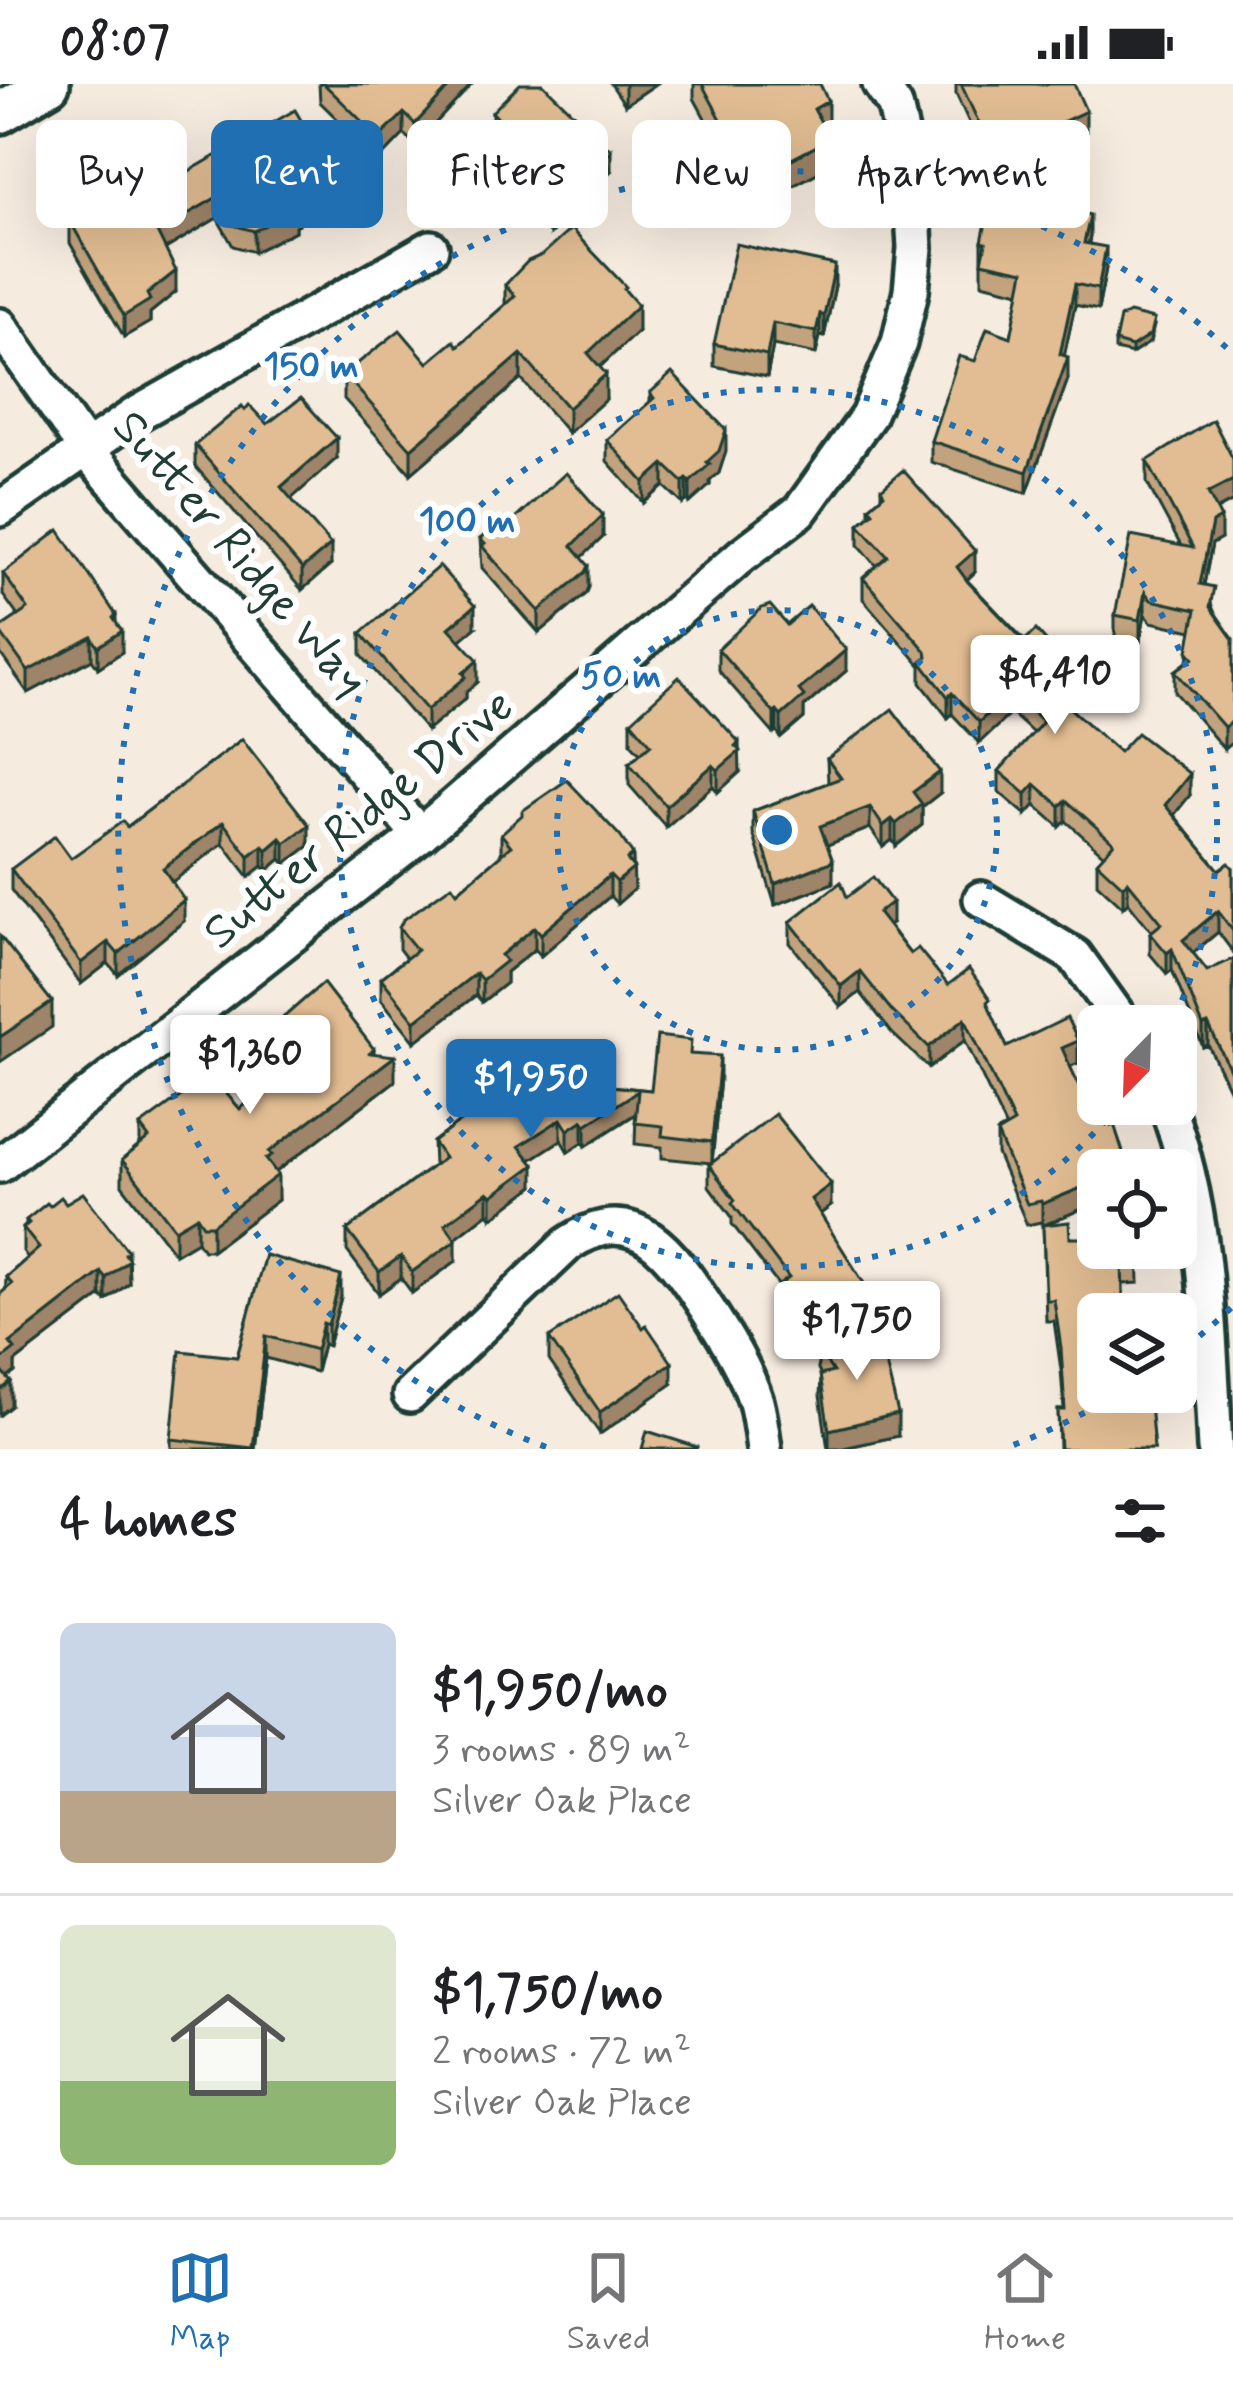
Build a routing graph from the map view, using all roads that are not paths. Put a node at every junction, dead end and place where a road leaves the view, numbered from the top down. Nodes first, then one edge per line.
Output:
1 (49, 84) edge
2 (880, 84) edge
3 (0, 113) edge
4 (430, 248) dead end
5 (0, 326) edge
6 (87, 451) junction
7 (0, 508) edge
8 (420, 835) junction
9 (981, 899) dead end
10 (1110, 1005) edge
11 (1173, 1125) edge
12 (0, 1165) edge
13 (410, 1395) dead end
14 (1221, 1441) edge
15 (764, 1449) edge

1 - 3 street
2 - 8 street, Sutter Ridge Drive
4 - 6 street
5 - 6 street, Sutter Ridge Way
6 - 7 street
6 - 8 street, Sutter Ridge Way
8 - 12 street, Sutter Ridge Drive
9 - 10 street
11 - 14 street
13 - 15 street

